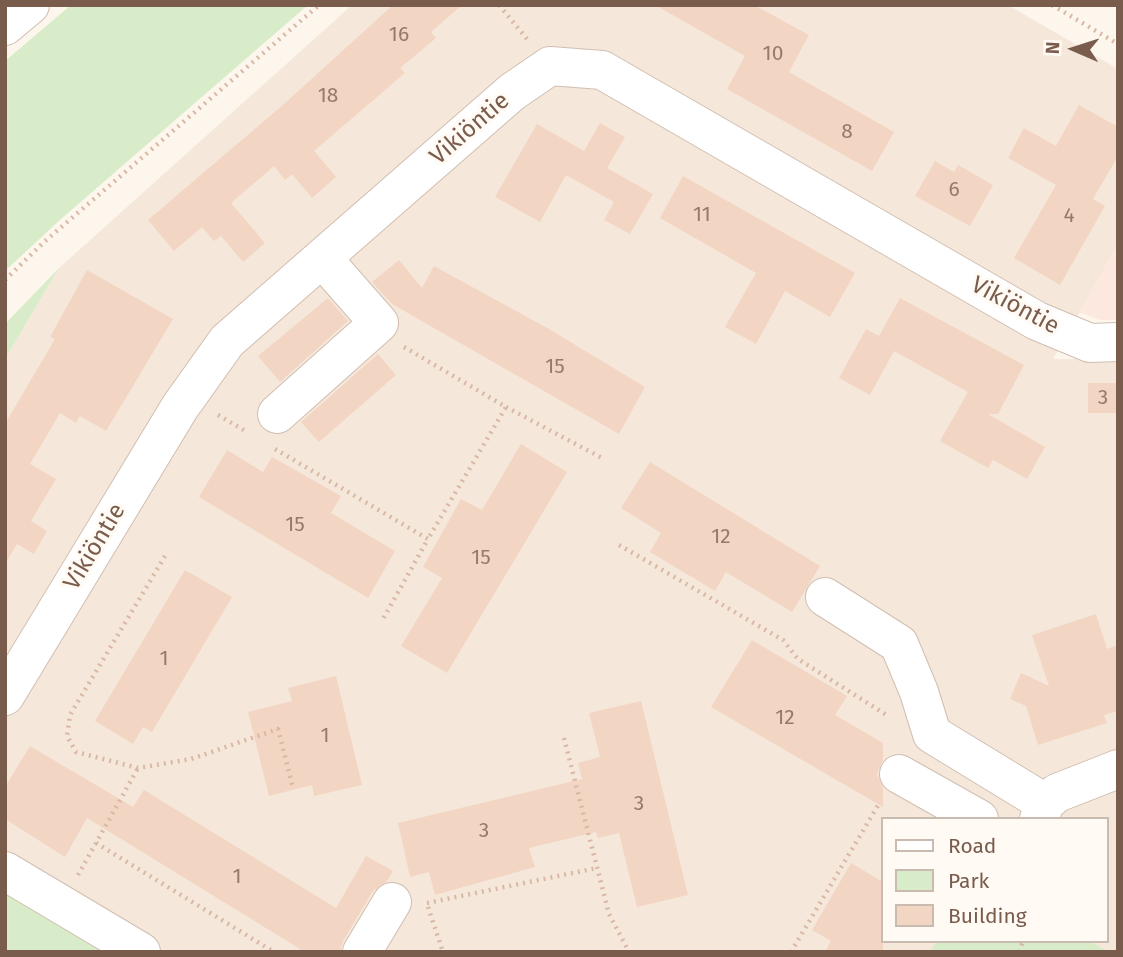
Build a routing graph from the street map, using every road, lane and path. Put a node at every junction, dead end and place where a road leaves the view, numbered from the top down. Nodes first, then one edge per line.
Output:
1 (30, 5) edge
2 (319, 5) edge
3 (499, 5) edge
4 (1052, 5) edge
5 (5, 26) edge
6 (1118, 44) edge
7 (550, 66) junction
8 (322, 258) junction
9 (5, 280) edge
10 (379, 323) junction
11 (1118, 342) edge
12 (187, 397) junction
13 (506, 407) junction
14 (269, 433) junction
15 (604, 459) dead end
16 (428, 539) junction
17 (620, 545) dead end
18 (165, 556) dead end
19 (825, 597) dead end
20 (383, 619) dead end
21 (5, 696) edge
22 (897, 721) dead end
23 (564, 738) dead end
24 (138, 768) junction
25 (1118, 769) edge
26 (899, 774) joint
27 (293, 788) dead end
28 (1042, 811) edge
29 (975, 817) edge
30 (96, 843) junction
31 (597, 868) junction
32 (5, 871) edge
33 (393, 902) dead end
34 (62, 905) junction
35 (141, 952) edge
36 (274, 952) edge
37 (362, 952) edge
38 (443, 952) edge
39 (629, 952) edge
40 (791, 952) edge

1 - 5 street
2 - 9 path
3 - 7 path
4 - 6 path
7 - 8 street, Vikiöntie
7 - 11 street, Vikiöntie
8 - 10 street
8 - 12 street, Vikiöntie
10 - 13 path
10 - 14 street
12 - 14 path
12 - 21 street, Vikiöntie
13 - 15 path
13 - 16 path
14 - 16 path
16 - 20 path
17 - 22 path
18 - 24 path
19 - 28 street
23 - 31 path
24 - 27 path
24 - 30 path
25 - 28 street
26 - 29 street
26 - 40 path
30 - 34 path
30 - 36 path
31 - 38 path
31 - 39 path
32 - 34 street
33 - 37 street
34 - 35 street

